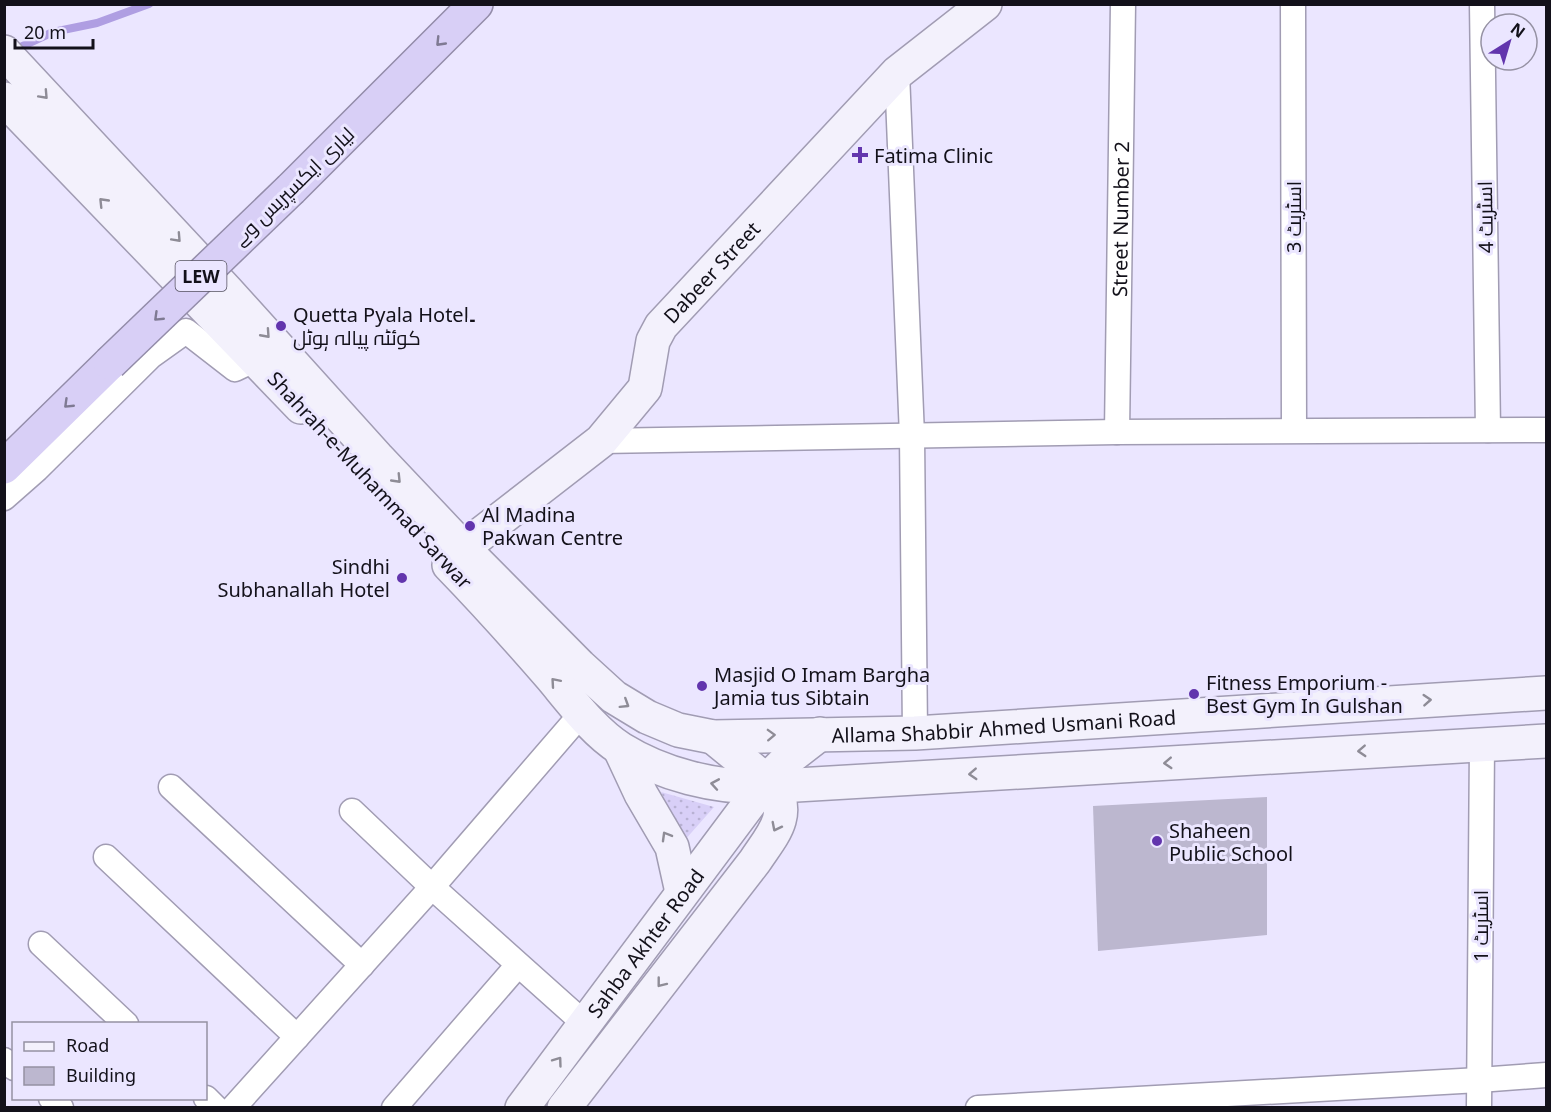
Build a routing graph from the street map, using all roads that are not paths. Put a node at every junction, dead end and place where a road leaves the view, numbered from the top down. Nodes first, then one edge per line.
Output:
1 (476, 4) edge
2 (985, 4) edge
3 (1123, 4) edge
4 (1293, 4) edge
5 (1482, 4) edge
6 (4, 52) edge
7 (897, 73) junction
8 (4, 99) edge
9 (214, 298) junction
10 (256, 359) junction
11 (1294, 430) junction
12 (1488, 430) junction
13 (1546, 430) edge
14 (1117, 432) junction
15 (912, 436) junction
16 (601, 441) junction
17 (4, 467) edge
18 (4, 498) edge
19 (463, 548) junction
20 (1546, 693) edge
21 (582, 713) junction
22 (915, 733) junction
23 (820, 734) junction
24 (713, 737) junction
25 (1546, 741) edge
26 (1482, 744) junction
27 (620, 749) junction
28 (767, 784) junction
29 (171, 787) dead end
30 (352, 810) dead end
31 (106, 857) dead end
32 (432, 887) junction
33 (682, 892) junction
34 (41, 944) dead end
35 (362, 965) junction
36 (518, 965) junction
37 (125, 1022) edge
38 (585, 1024) junction
39 (297, 1036) junction
40 (1546, 1075) edge
41 (1479, 1080) junction
42 (530, 1097) edge
43 (233, 1107) edge
44 (394, 1107) edge
45 (567, 1107) edge
46 (978, 1107) edge
47 (1479, 1107) edge

1 -> 17 highway, لیاری ایکسپریس وے / LEW, bridge
2 - 7 main road, Dabeer Street
3 - 14 street, Street Number 2
4 - 11 street, اسٹریٹ 3
5 - 12 street, اسٹریٹ 4
6 -> 9 main road, Shahrah-e-Muhammad Sarwar
7 - 15 street
7 - 16 main road, Dabeer Street
9 -> 8 main road, Shahrah-e-Muhammad Sarwar
9 - 10 main road, Shahrah-e-Muhammad Sarwar
9 -> 19 main road, Shahrah-e-Muhammad Sarwar
10 - 18 street
21 -> 10 main road, Shahrah-e-Muhammad Sarwar
11 - 12 street
11 - 14 street
12 - 13 street
14 - 15 street
15 - 16 street
15 - 22 street
16 - 19 main road, Dabeer Street
19 -> 24 main road, Shahrah-e-Muhammad Sarwar
22 -> 20 main road, Allama Shabbir Ahmed Usmani Road
21 - 27 main road, Shahrah-e-Muhammad Sarwar
21 - 32 street
22 - 23 main road, Allama Shabbir Ahmed Usmani Road
24 -> 23 main road, Allama Shabbir Ahmed Usmani Road
23 - 28 main road, Sahba Akhter Road
24 - 28 main road
25 - 26 main road
26 -> 28 main road
26 - 41 street, اسٹریٹ 1
28 -> 27 main road, Shahrah-e-Muhammad Sarwar
33 -> 27 main road
28 - 33 main road, Sahba Akhter Road
28 -> 45 main road, Sahba Akhter Road
29 - 35 street
30 - 32 street
31 - 39 street
32 - 35 street
32 - 36 street
33 - 38 main road, Sahba Akhter Road
34 - 37 street
35 - 39 street
36 - 38 street
36 - 44 street
42 -> 38 main road, Sahba Akhter Road
39 - 43 street
40 - 41 street
41 - 46 street
41 - 47 street, اسٹریٹ 1
42 - 45 street

